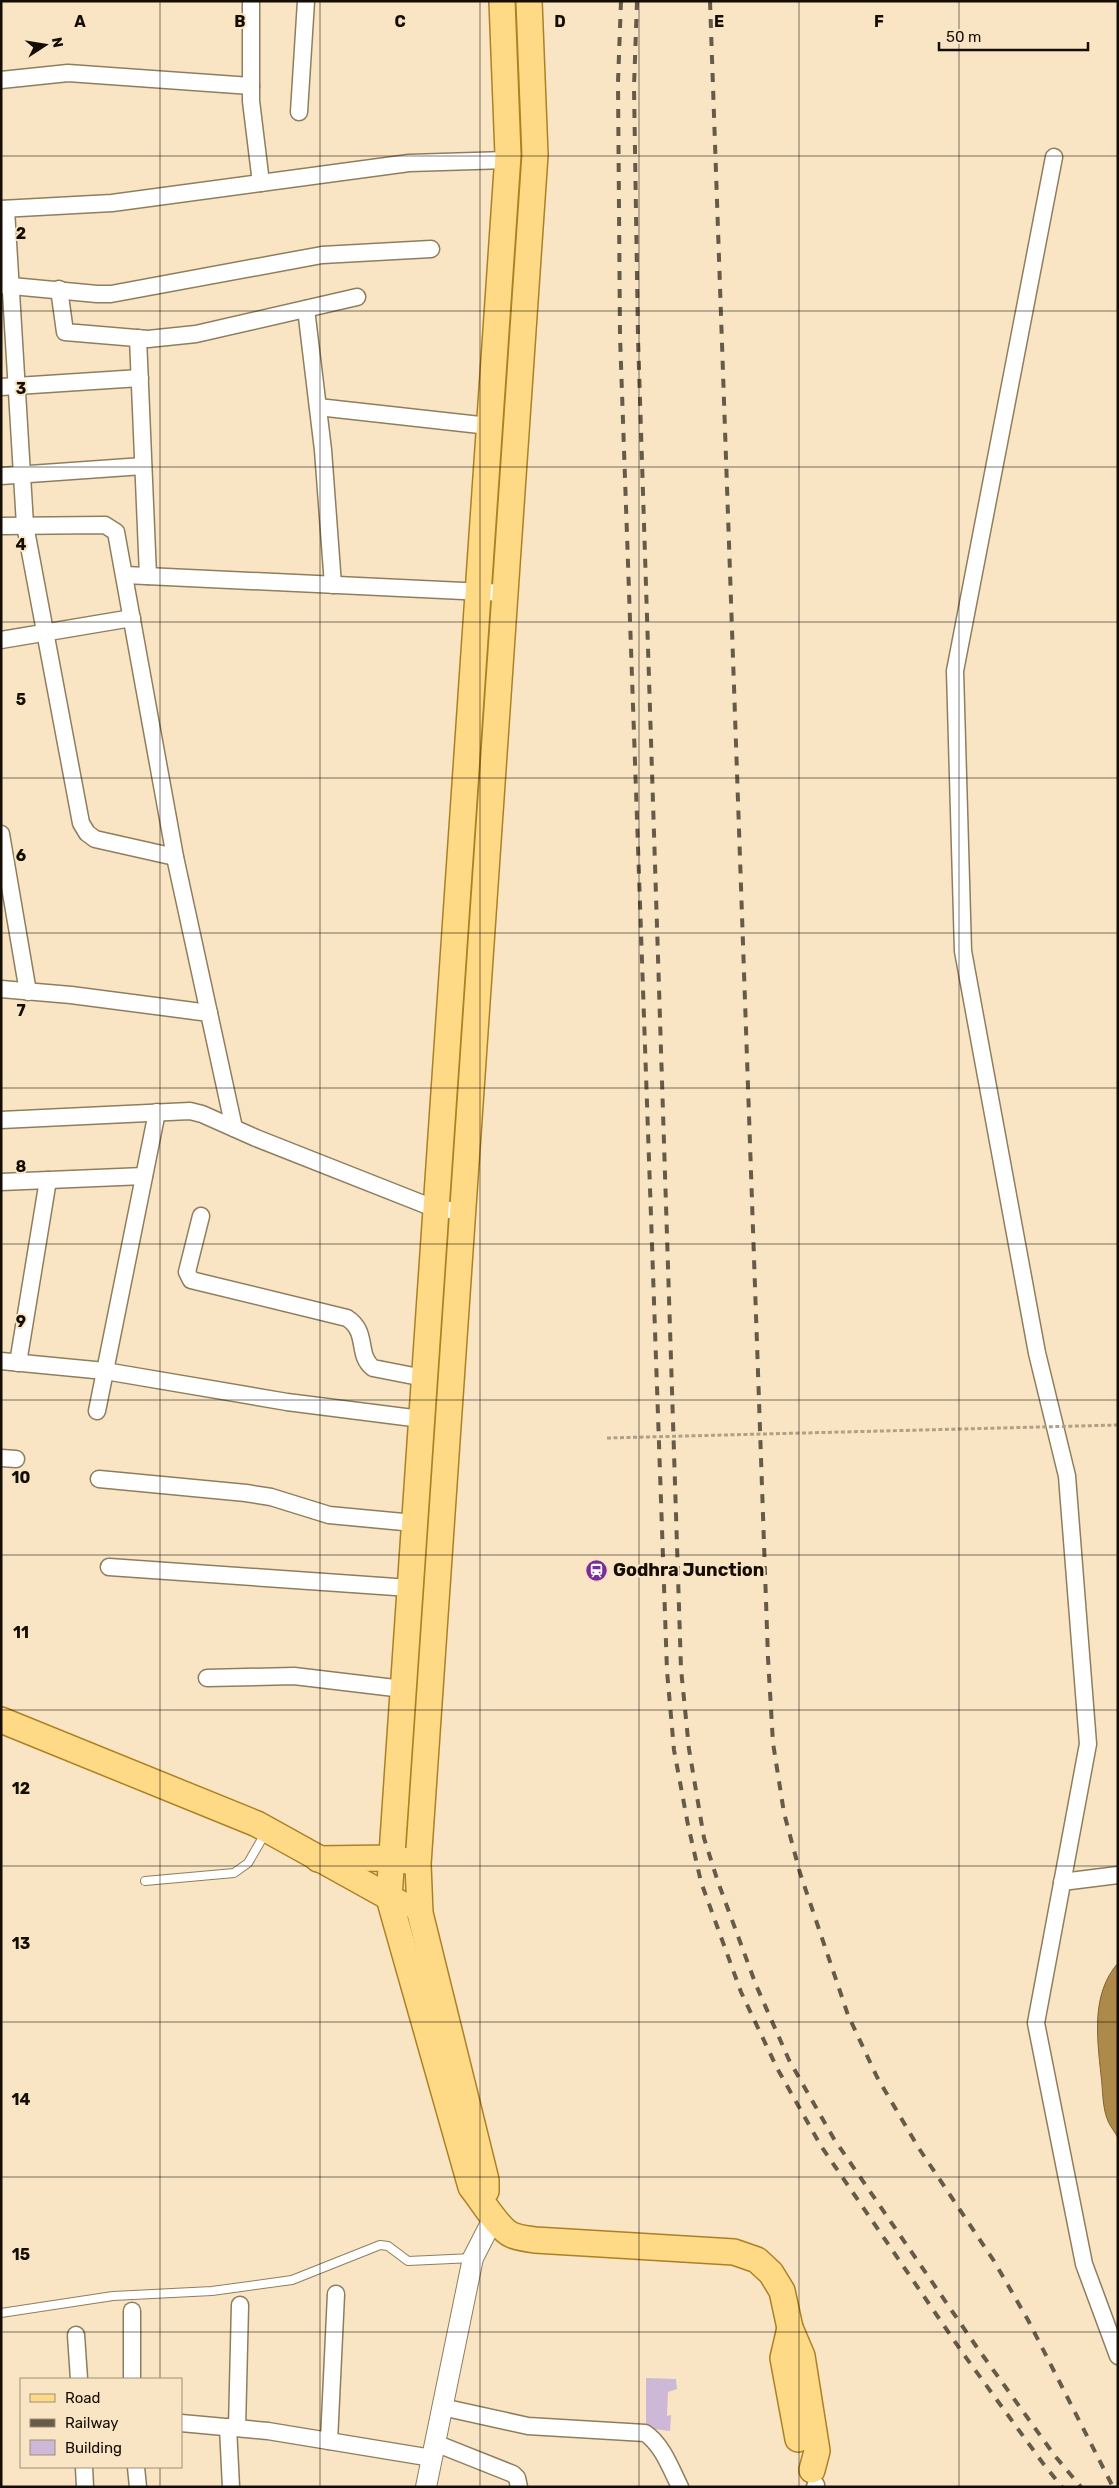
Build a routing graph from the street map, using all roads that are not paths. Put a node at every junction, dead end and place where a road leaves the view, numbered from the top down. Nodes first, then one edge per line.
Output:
1 (251, 1) edge
2 (306, 1) edge
3 (502, 1) edge
4 (529, 1) edge
5 (1, 80) edge
6 (251, 86) junction
7 (299, 112) dead end
8 (1054, 158) dead end
9 (507, 160) junction
10 (261, 183) junction
11 (3, 209) edge
12 (431, 249) dead end
13 (5, 285) edge
14 (59, 289) junction
15 (357, 297) dead end
16 (306, 309) junction
17 (138, 338) junction
18 (140, 378) junction
19 (8, 387) edge
20 (318, 407) junction
21 (489, 426) junction
22 (143, 466) junction
23 (22, 474) junction
24 (1, 476) edge
25 (25, 525) junction
26 (1, 526) edge
27 (125, 575) junction
28 (148, 576) junction
29 (333, 585) junction
30 (478, 592) junction
31 (505, 593) junction
32 (132, 618) junction
33 (45, 634) junction
34 (1, 640) edge
35 (1, 834) edge
36 (175, 857) junction
37 (1, 989) edge
38 (28, 992) junction
39 (209, 1013) junction
40 (157, 1112) junction
41 (1, 1120) edge
42 (234, 1128) junction
43 (144, 1176) junction
44 (48, 1180) junction
45 (1, 1182) edge
46 (436, 1209) junction
47 (462, 1211) junction
48 (201, 1216) dead end
49 (1, 1361) edge
50 (18, 1363) junction
51 (105, 1371) junction
52 (424, 1378) junction
53 (97, 1411) dead end
54 (422, 1419) junction
55 (98, 1479) dead end
56 (414, 1523) junction
57 (109, 1567) dead end
58 (410, 1588) junction
59 (207, 1678) dead end
60 (403, 1689) junction
61 (1, 1720) edge
62 (267, 1830) junction
63 (392, 1858) junction
64 (318, 1859) junction
65 (418, 1864) junction
66 (1118, 1876) edge
67 (144, 1881) dead end
68 (1062, 1882) junction
69 (389, 1898) junction
70 (420, 1913) junction
71 (489, 2211) junction
72 (472, 2258) junction
73 (336, 2294) dead end
74 (240, 2305) dead end
75 (132, 2312) dead end
76 (1, 2313) edge
77 (76, 2336) dead end
78 (1118, 2356) edge
79 (79, 2378) edge
80 (132, 2378) edge
81 (442, 2407) junction
82 (182, 2423) edge
83 (233, 2427) junction
84 (329, 2441) junction
85 (433, 2450) junction
86 (84, 2468) edge
87 (136, 2468) edge
88 (815, 2482) edge
89 (85, 2487) edge
90 (138, 2487) edge
91 (231, 2487) edge
92 (426, 2487) edge
93 (519, 2487) edge
94 (680, 2487) edge

1 - 6 street
2 - 7 street
3 - 9 main road
4 - 31 main road
5 - 6 street
6 - 10 street
8 - 68 street
9 - 10 street
9 - 21 main road
10 - 11 street
11 - 13 street
12 - 14 street
13 - 14 street
13 - 19 street
14 - 17 street
15 - 16 street
16 - 17 street
16 - 20 street
17 - 18 street
18 - 19 street
18 - 22 street
19 - 23 street
20 - 21 street
20 - 29 street
21 - 30 main road
22 - 23 street
22 - 28 street
23 - 24 street
23 - 25 street
25 - 26 street
25 - 27 street
25 - 33 street
27 - 28 street
27 - 32 street
28 - 29 street
29 - 30 street
30 - 31 street
30 - 46 main road
31 - 47 main road
32 - 33 street
32 - 36 street
33 - 34 street
33 - 36 street
35 - 38 street
36 - 39 street
37 - 38 street
38 - 39 street
39 - 42 street
40 - 41 street
40 - 42 street
40 - 43 street
42 - 46 street
43 - 44 street
43 - 51 street
44 - 45 street
44 - 50 street
46 - 47 street
46 - 52 main road
47 - 65 main road
48 - 52 street
49 - 50 street
50 - 51 street
51 - 53 street
51 - 54 street
52 - 54 main road
54 - 56 main road
55 - 56 street
56 - 58 main road
57 - 58 street
58 - 60 main road
59 - 60 street
60 - 63 main road
61 - 62 main road
62 - 64 main road
62 - 67 lane
63 - 64 main road
63 - 65 main road
63 - 69 main road
64 - 69 main road
65 - 70 main road
66 - 68 street
68 - 78 street
69 - 70 main road
69 - 71 main road
70 - 71 main road
71 - 72 street
71 - 88 main road
72 - 76 lane
72 - 81 street
73 - 84 street
74 - 83 street
75 - 80 street
77 - 79 street
81 - 85 street
81 - 94 street
82 - 83 street
83 - 84 street
83 - 91 street
84 - 85 street
85 - 92 street
85 - 93 street
86 - 89 street
87 - 90 street

